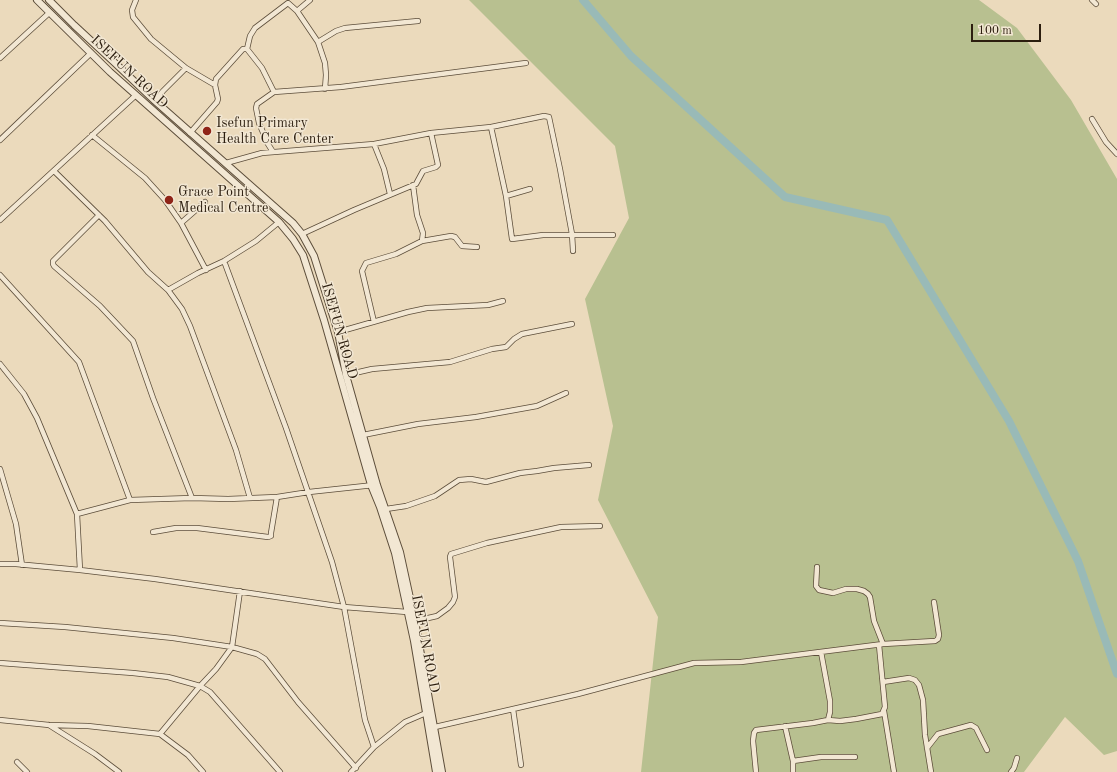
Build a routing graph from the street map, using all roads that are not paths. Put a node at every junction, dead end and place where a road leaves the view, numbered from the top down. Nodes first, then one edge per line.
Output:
1 (37, 0) edge
2 (49, 0) edge
3 (136, 0) edge
4 (310, 0) edge
5 (1092, 0) edge
6 (1096, 4) dead end
7 (298, 12) junction
8 (49, 13) junction
9 (418, 21) dead end
10 (318, 42) junction
11 (247, 49) junction
12 (91, 53) junction
13 (0, 58) edge
14 (526, 63) dead end
15 (186, 68) junction
16 (215, 85) junction
17 (324, 89) junction
18 (274, 92) junction
19 (136, 95) junction
20 (155, 101) junction
21 (1092, 119) dead end
22 (491, 127) junction
23 (190, 133) junction
24 (431, 133) junction
25 (92, 135) junction
26 (0, 140) edge
27 (268, 144) junction
28 (374, 144) junction
29 (273, 152) junction
30 (262, 153) junction
31 (1117, 154) edge
32 (226, 163) junction
33 (54, 171) junction
34 (413, 185) junction
35 (530, 189) dead end
36 (390, 194) junction
37 (506, 196) junction
38 (205, 202) dead end
39 (99, 215) junction
40 (0, 220) edge
41 (279, 222) junction
42 (181, 223) junction
43 (302, 234) junction
44 (572, 234) junction
45 (613, 235) dead end
46 (422, 241) junction
47 (478, 247) dead end
48 (573, 251) dead end
49 (224, 262) junction
50 (206, 270) junction
51 (0, 274) edge
52 (168, 290) junction
53 (503, 301) dead end
54 (374, 322) junction
55 (572, 324) dead end
56 (338, 332) junction
57 (0, 364) edge
58 (346, 374) junction
59 (566, 393) dead end
60 (363, 435) junction
61 (589, 465) dead end
62 (0, 468) edge
63 (374, 485) junction
64 (309, 492) junction
65 (277, 497) junction
66 (192, 498) junction
67 (250, 498) junction
68 (130, 500) junction
69 (386, 509) junction
70 (77, 514) junction
71 (600, 526) dead end
72 (153, 532) dead end
73 (0, 564) edge
74 (22, 565) junction
75 (817, 567) dead end
76 (80, 570) junction
77 (240, 591) junction
78 (934, 602) dead end
79 (344, 607) junction
80 (407, 612) junction
81 (415, 621) junction
82 (0, 623) edge
83 (881, 644) junction
84 (232, 647) junction
85 (822, 652) junction
86 (0, 663) edge
87 (883, 682) junction
88 (200, 686) junction
89 (513, 709) junction
90 (884, 711) junction
91 (426, 713) junction
92 (0, 720) edge
93 (828, 720) junction
94 (49, 725) junction
95 (785, 726) junction
96 (435, 728) junction
97 (160, 734) junction
98 (374, 747) junction
99 (927, 748) junction
100 (987, 750) dead end
101 (855, 757) dead end
102 (1017, 758) dead end
103 (793, 761) junction
104 (17, 762) dead end
105 (521, 765) dead end
106 (356, 768) junction
107 (27, 772) edge
108 (117, 772) edge
109 (203, 772) edge
110 (280, 772) edge
111 (351, 772) edge
112 (436, 772) edge
113 (442, 772) edge
114 (756, 772) edge
115 (794, 772) edge
116 (894, 772) edge
117 (931, 772) edge
118 (1011, 772) edge

1 - 8 street, ISEFUN ROAD
2 - 20 street, ISEFUN ROAD
3 - 15 street
4 - 7 street
5 - 6 street
7 - 10 street
7 - 11 street
8 - 12 street, ISEFUN ROAD
8 - 13 street
9 - 10 street
10 - 17 street
11 - 16 street
11 - 18 street
12 - 19 street, ISEFUN ROAD
12 - 26 street
14 - 17 street
15 - 16 street
15 - 20 street
16 - 23 street
17 - 18 street
18 - 27 street
19 - 25 street
19 - 41 street, ISEFUN ROAD
20 - 23 street, ISEFUN ROAD
21 - 31 street
22 - 24 street
22 - 37 street
22 - 44 street
23 - 32 street, ISEFUN ROAD
24 - 28 street
24 - 34 street
25 - 33 street
25 - 42 street
27 - 29 street
27 - 30 street
28 - 29 street
28 - 36 street
29 - 30 street
30 - 32 street
32 - 43 street, ISEFUN ROAD
33 - 39 street
33 - 40 street
34 - 36 street
34 - 46 street
35 - 37 street
36 - 43 street
37 - 44 street
38 - 42 street
39 - 52 street
39 - 66 street
41 - 49 street
41 - 63 street, ISEFUN ROAD
42 - 50 street
43 - 56 street, ISEFUN ROAD
44 - 45 street
44 - 48 street
46 - 47 street
46 - 54 street
49 - 50 street
49 - 64 street
50 - 52 street
51 - 68 street
52 - 67 street
53 - 54 street
54 - 56 street
55 - 58 street
56 - 58 street, ISEFUN ROAD
57 - 70 street
58 - 60 street, ISEFUN ROAD
59 - 60 street
60 - 63 street, ISEFUN ROAD
61 - 69 street
62 - 74 street
63 - 64 street
63 - 69 street, ISEFUN ROAD
63 - 80 street, ISEFUN ROAD
64 - 65 street
64 - 79 street
65 - 67 street
65 - 72 street
66 - 67 street
66 - 68 street
68 - 70 street
69 - 81 street, ISEFUN ROAD
70 - 76 street
71 - 81 street
73 - 74 street
74 - 76 street
75 - 83 street
76 - 77 street
77 - 79 street
77 - 84 street
78 - 83 street
79 - 80 street
79 - 98 street
80 - 91 street, ISEFUN ROAD
81 - 96 street, ISEFUN ROAD
82 - 84 street
83 - 85 street
83 - 87 street
84 - 88 street
84 - 106 street
85 - 89 street
85 - 93 street
86 - 88 street
87 - 90 street
87 - 99 street
88 - 97 street
88 - 110 street
89 - 96 street
89 - 105 street
90 - 93 street
90 - 116 street
91 - 98 street
91 - 112 street, ISEFUN ROAD
92 - 94 street
93 - 95 street
94 - 97 street
94 - 108 street
95 - 103 street
95 - 114 street
96 - 113 street, ISEFUN ROAD
97 - 109 street
98 - 106 street
99 - 100 street
99 - 117 street
101 - 103 street
102 - 118 street
103 - 115 street
104 - 107 street
106 - 111 street

